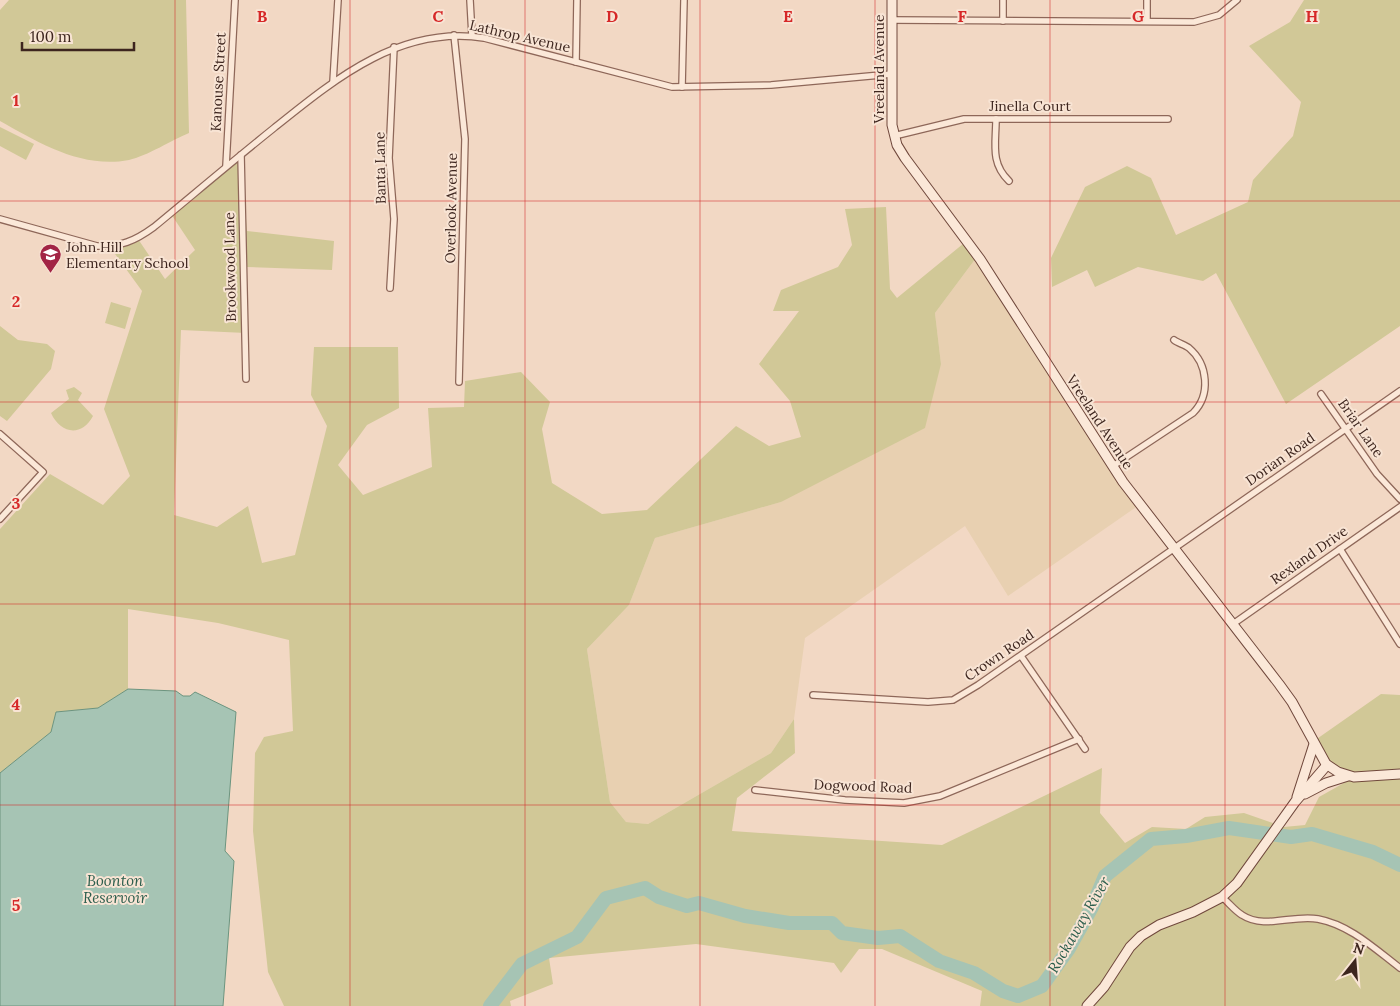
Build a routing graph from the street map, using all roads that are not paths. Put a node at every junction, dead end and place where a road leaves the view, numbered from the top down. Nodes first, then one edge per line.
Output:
1 (235, 0) edge
2 (338, 0) edge
3 (470, 0) edge
4 (577, 0) edge
5 (684, 0) edge
6 (892, 0) edge
7 (1003, 0) edge
8 (1147, 0) edge
9 (1237, 0) edge
10 (892, 20) junction
11 (1147, 20) junction
12 (1003, 21) junction
13 (454, 35) junction
14 (472, 36) junction
15 (394, 48) junction
16 (576, 62) junction
17 (892, 74) junction
18 (333, 82) junction
19 (682, 87) junction
20 (996, 119) junction
21 (1168, 119) dead end
22 (894, 136) junction
23 (241, 155) junction
24 (226, 166) junction
25 (1009, 181) dead end
26 (0, 219) edge
27 (390, 288) dead end
28 (1174, 340) dead end
29 (246, 379) dead end
30 (459, 382) dead end
31 (1400, 391) edge
32 (1321, 394) dead end
33 (1346, 429) junction
34 (0, 434) edge
35 (1113, 466) junction
36 (1400, 499) edge
37 (1400, 507) edge
38 (0, 519) edge
39 (1174, 548) junction
40 (1340, 549) junction
41 (1233, 624) junction
42 (1400, 644) edge
43 (1021, 656) junction
44 (812, 695) dead end
45 (1079, 739) junction
46 (1314, 744) junction
47 (1085, 749) dead end
48 (1327, 765) junction
49 (1400, 774) edge
50 (1350, 775) junction
51 (755, 790) dead end
52 (1295, 802) junction
53 (1222, 898) junction
54 (1400, 968) edge
55 (1087, 1006) edge

1 - 24 street, Kanouse Street
2 - 18 street
3 - 14 street
4 - 16 street
5 - 19 street
6 - 10 street, Vreeland Avenue
7 - 12 street
8 - 11 street
9 - 11 street
10 - 12 street
10 - 17 street, Vreeland Avenue
11 - 12 street
13 - 14 street, Lathrop Avenue
13 - 15 street, Lathrop Avenue
13 - 30 street, Overlook Avenue
14 - 16 street, Lathrop Avenue
15 - 18 street, Lathrop Avenue
15 - 27 street, Banta Lane
16 - 19 street, Lathrop Avenue
17 - 19 street, Lathrop Avenue
17 - 22 street, Vreeland Avenue
18 - 23 street, Lathrop Avenue
20 - 21 street, Jinella Court
20 - 22 street, Jinella Court
20 - 25 street
22 - 35 street, Vreeland Avenue
23 - 24 street, Lathrop Avenue
23 - 29 street, Brookwood Lane
24 - 26 street, Lathrop Avenue
28 - 35 street
31 - 33 street, Dorian Road
32 - 33 street, Briar Lane
33 - 36 street, Briar Lane
33 - 39 street, Dorian Road
34 - 38 street
35 - 39 street, Vreeland Avenue
37 - 40 street, Rexland Drive
39 - 41 street, Vreeland Avenue
39 - 43 street, Crown Road
40 - 41 street, Rexland Drive
40 - 42 street
41 - 46 street, Vreeland Avenue
43 - 44 street, Crown Road
43 - 45 street
45 - 47 street
45 - 51 street, Dogwood Road
46 - 48 street, Vreeland Avenue
46 - 52 street
48 - 50 street
48 - 52 street
49 - 50 street
50 - 52 street
52 - 53 street
53 - 54 street
53 - 55 street

